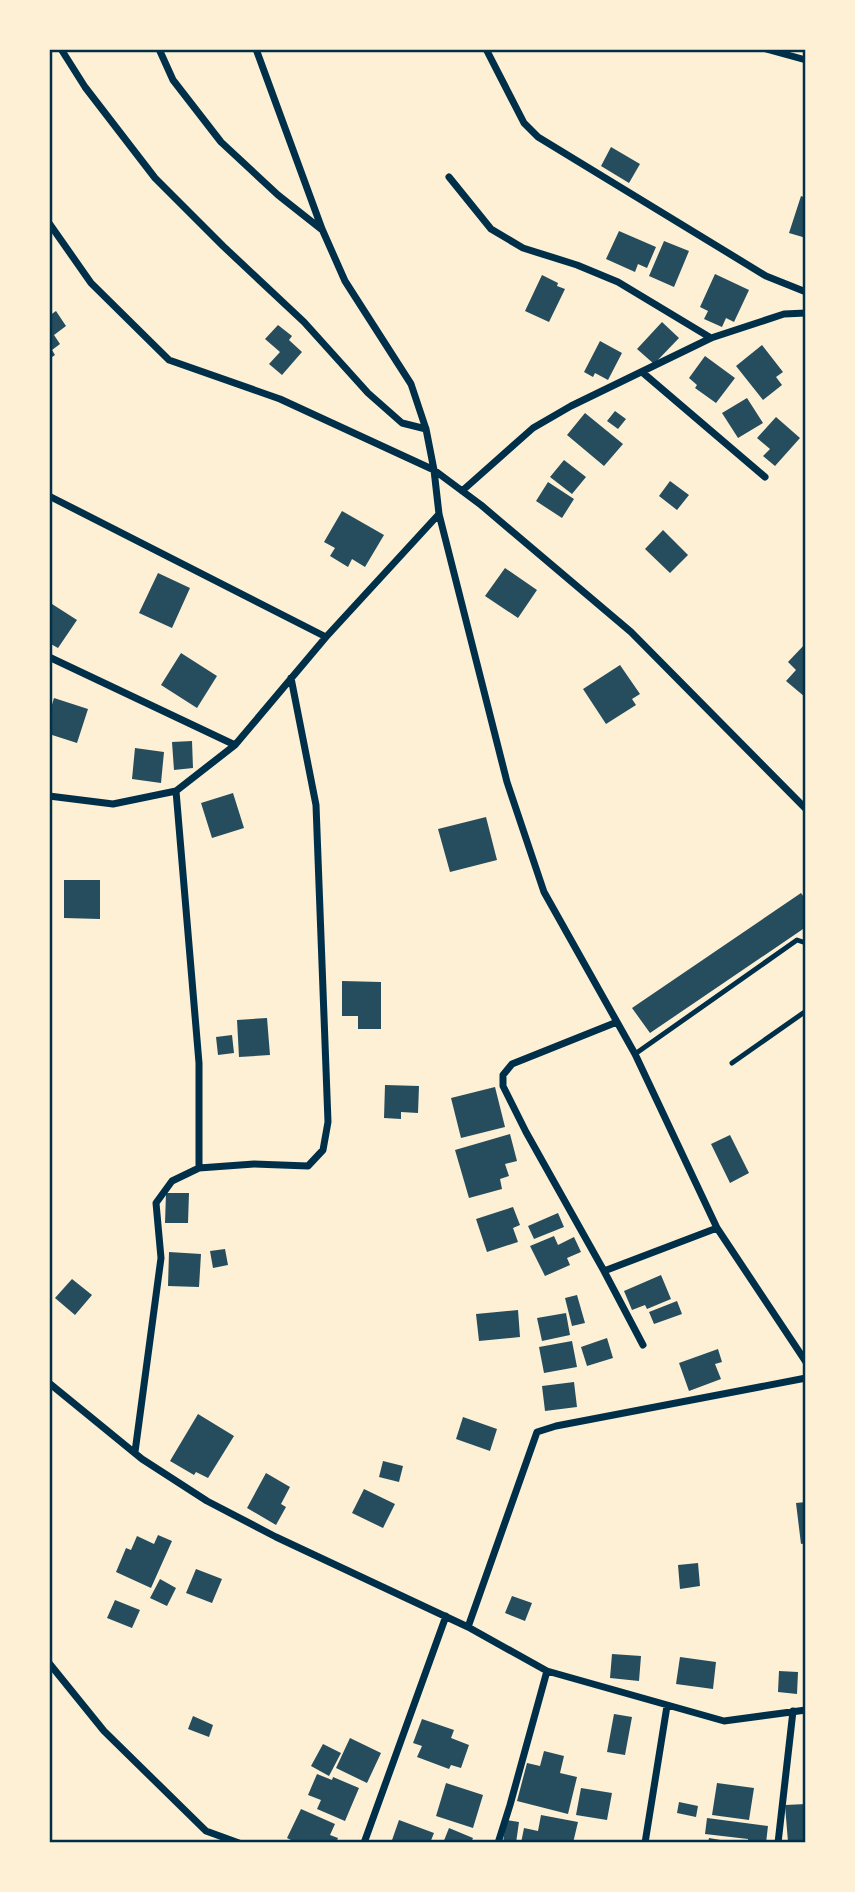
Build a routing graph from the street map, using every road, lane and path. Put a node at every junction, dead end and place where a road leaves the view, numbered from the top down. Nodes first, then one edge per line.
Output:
1 (61, 49) edge
2 (159, 49) edge
3 (256, 49) edge
4 (486, 49) edge
5 (766, 49) edge
6 (806, 60) edge
7 (449, 177) dead end
8 (49, 223) edge
9 (321, 229) junction
10 (806, 292) edge
11 (806, 313) edge
12 (710, 338) junction
13 (642, 372) junction
14 (426, 429) junction
15 (434, 470) junction
16 (765, 477) dead end
17 (462, 491) junction
18 (49, 496) edge
19 (439, 514) junction
20 (326, 636) junction
21 (49, 657) edge
22 (292, 678) junction
23 (235, 745) junction
24 (176, 791) junction
25 (49, 796) edge
26 (806, 809) edge
27 (806, 943) edge
28 (806, 1011) edge
29 (617, 1022) junction
30 (635, 1054) junction
31 (732, 1063) dead end
32 (199, 1168) junction
33 (718, 1228) junction
34 (604, 1271) junction
35 (643, 1345) dead end
36 (806, 1362) edge
37 (806, 1378) edge
38 (49, 1382) edge
39 (135, 1452) junction
40 (446, 1616) junction
41 (468, 1627) junction
42 (49, 1663) edge
43 (547, 1671) junction
44 (667, 1706) junction
45 (806, 1710) edge
46 (793, 1711) junction
47 (206, 1831) junction
48 (213, 1843) edge
49 (239, 1843) edge
50 (364, 1843) edge
51 (498, 1843) edge
52 (645, 1843) edge
53 (778, 1843) edge

1 - 14 street
2 - 9 street
3 - 9 street
4 - 10 street
5 - 6 street
7 - 12 street
8 - 15 street
9 - 14 street
11 - 12 street
12 - 13 street
13 - 16 street
13 - 17 street
14 - 15 street
15 - 17 street
15 - 19 street
17 - 26 street
18 - 20 street
19 - 20 street
19 - 29 street
20 - 22 street
21 - 23 street
22 - 23 street
22 - 32 street
23 - 24 street
24 - 25 street
24 - 32 street
27 - 30 lane
28 - 31 lane
29 - 30 street
29 - 34 street
30 - 33 street
32 - 39 street
33 - 34 street
33 - 36 street
34 - 35 street
37 - 41 street
38 - 39 street
39 - 40 street
40 - 41 street
40 - 50 street
41 - 43 street
42 - 47 street
43 - 44 street
43 - 51 street
44 - 46 street
44 - 52 street
45 - 46 street
46 - 53 street
47 - 48 street
47 - 49 street

